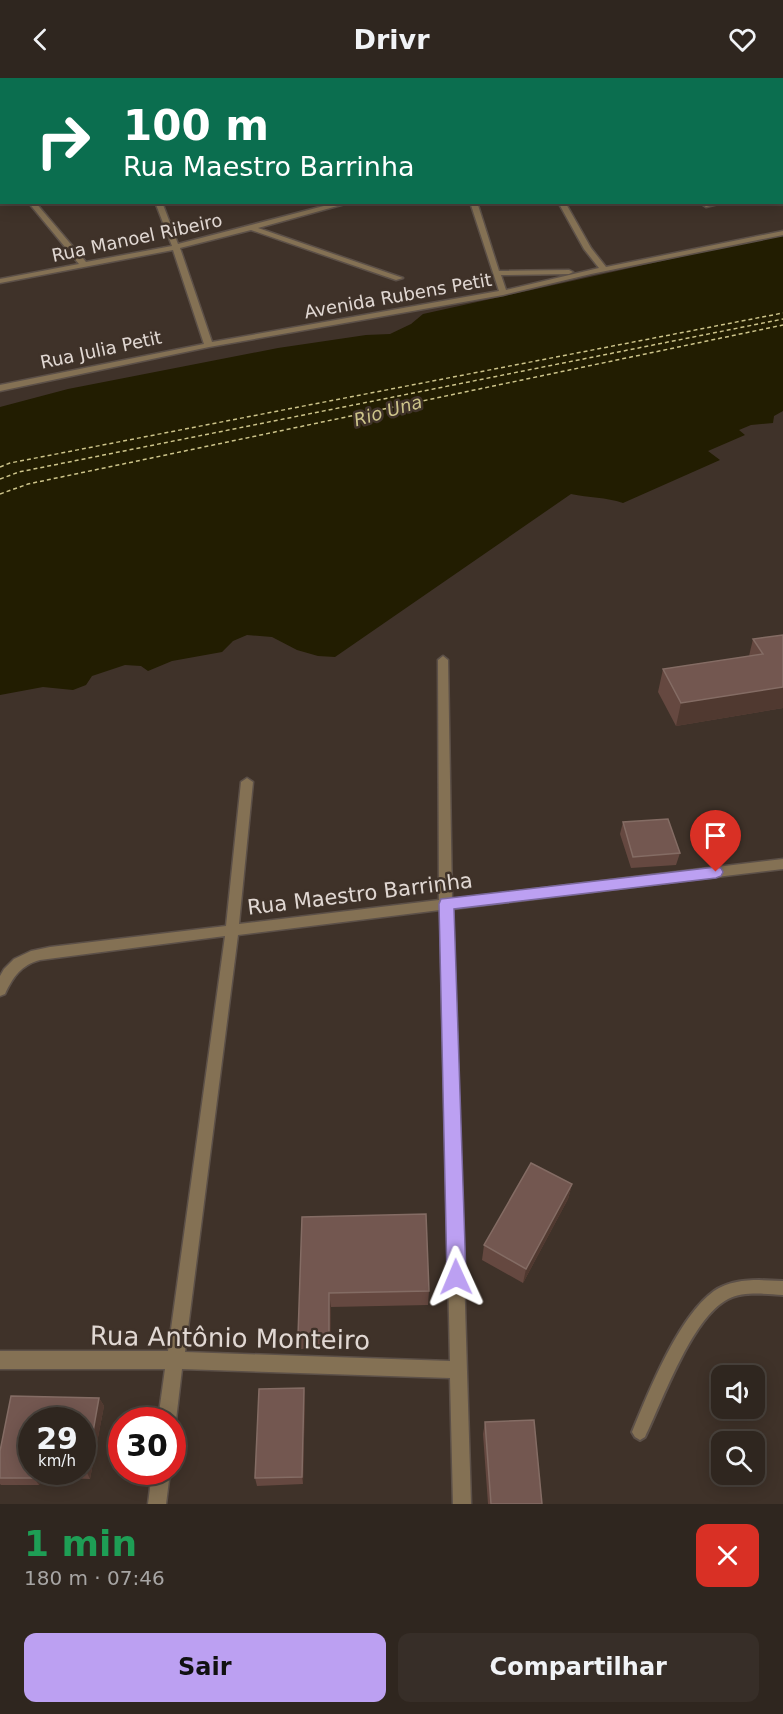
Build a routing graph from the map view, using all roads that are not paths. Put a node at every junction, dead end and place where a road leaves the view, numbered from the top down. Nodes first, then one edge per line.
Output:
1 (33, 204) edge
2 (159, 204) edge
3 (342, 204) edge
4 (474, 204) edge
5 (562, 204) edge
6 (712, 204) edge
7 (706, 205) dead end
8 (254, 229) junction
9 (783, 233) edge
10 (176, 247) junction
11 (84, 265) junction
12 (604, 269) junction
13 (591, 272) junction
14 (496, 273) junction
15 (399, 278) dead end
16 (0, 281) edge
17 (503, 293) junction
18 (209, 345) junction
19 (0, 388) edge
20 (443, 660) dead end
21 (246, 782) dead end
22 (783, 864) edge
23 (446, 904) junction
24 (232, 932) junction
25 (0, 990) edge
26 (783, 1288) edge
27 (0, 1360) edge
28 (174, 1360) junction
29 (459, 1370) junction
30 (169, 1407) edge
31 (640, 1432) dead end
32 (159, 1485) edge
33 (157, 1504) edge
34 (462, 1504) edge

1 - 11 street
2 - 10 street
3 - 8 street, Rua Manoel Ribeiro
4 - 14 street
5 - 12 street
6 - 7 street
8 - 10 street, Rua Manoel Ribeiro
8 - 15 street
9 - 12 street, Avenida Rubens Petit
10 - 11 street, Rua Manoel Ribeiro
10 - 18 street
11 - 16 street, Rua Manoel Ribeiro
12 - 13 street, Avenida Rubens Petit
13 - 14 street, Avenida Rubens Petit
13 - 17 street, Avenida Rubens Petit
14 - 17 street
17 - 18 street, Avenida Rubens Petit
18 - 19 street, Rua Julia Petit
20 - 23 street
21 - 24 street
22 - 23 street, Rua Maestro Barrinha
23 - 24 street, Rua Maestro Barrinha
23 - 29 street
24 - 25 street, Rua Maestro Barrinha
24 - 28 street
26 - 31 lane
27 - 28 street, Rua Antônio Monteiro
28 - 29 street, Rua Antônio Monteiro
28 - 30 street
29 - 34 street
32 - 33 street

